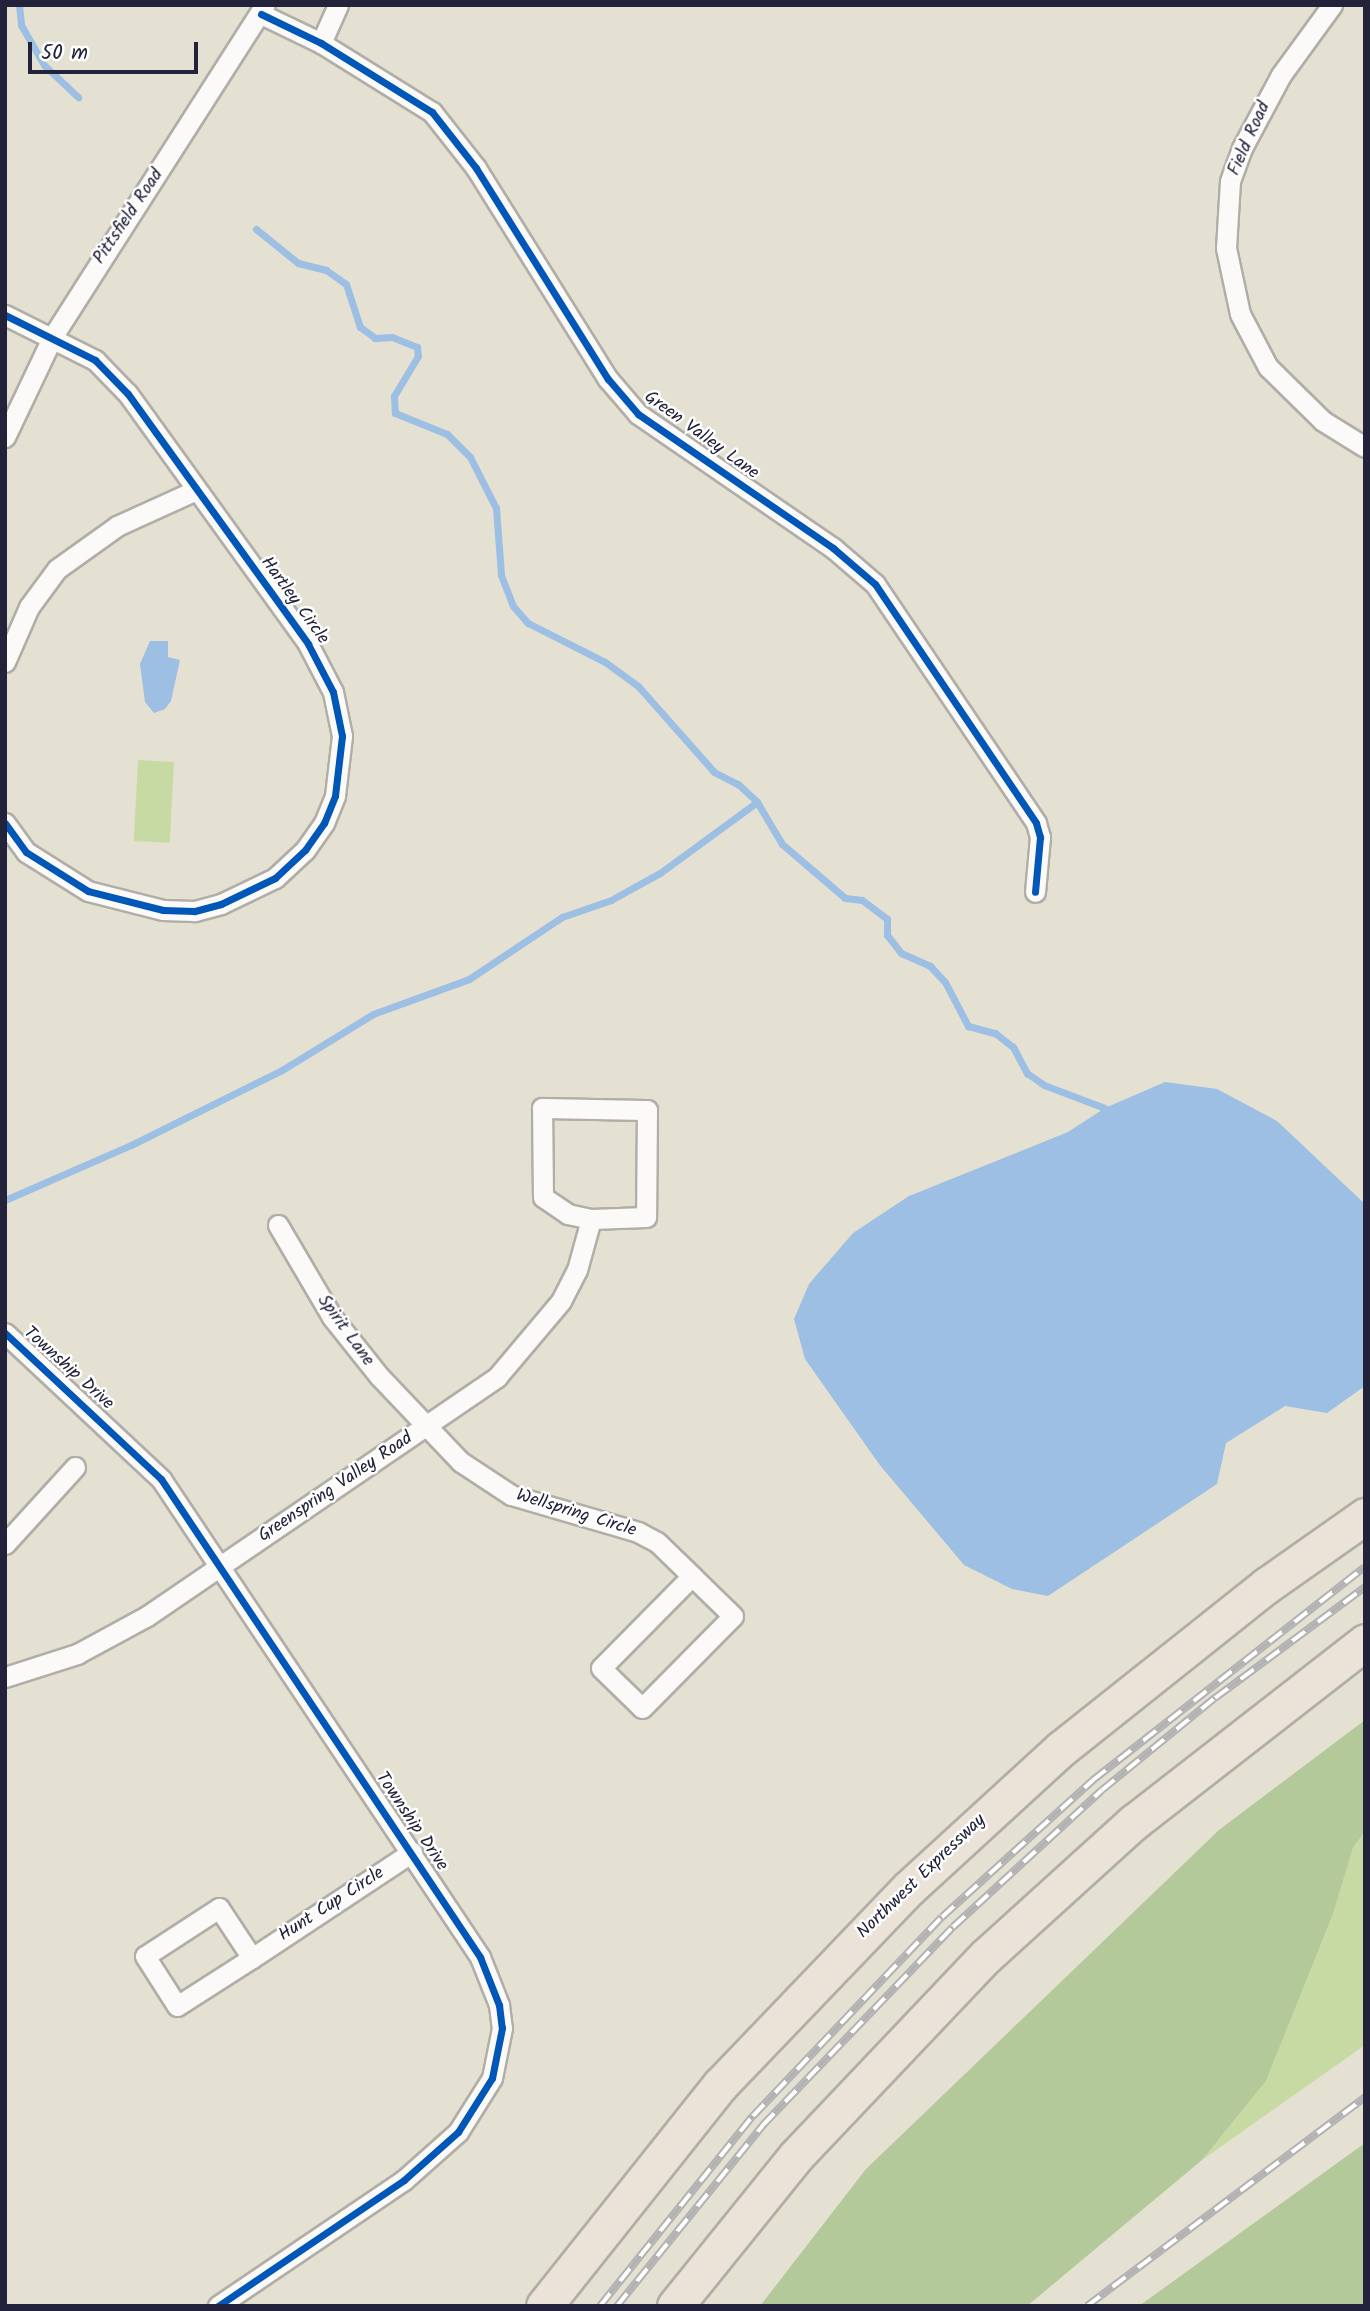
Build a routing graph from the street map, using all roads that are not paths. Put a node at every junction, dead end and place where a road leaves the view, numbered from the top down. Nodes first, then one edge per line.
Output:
1 (338, 5) edge
2 (1332, 5) edge
3 (263, 10) edge
4 (321, 43) junction
5 (5, 315) edge
6 (53, 336) junction
7 (5, 437) edge
8 (1365, 447) edge
9 (194, 491) junction
10 (5, 662) edge
11 (5, 823) edge
12 (1035, 892) dead end
13 (591, 1219) junction
14 (278, 1225) dead end
15 (5, 1334) edge
16 (427, 1427) junction
17 (75, 1466) dead end
18 (1365, 1516) edge
19 (5, 1544) edge
20 (220, 1566) junction
21 (692, 1576) junction
22 (1365, 1642) edge
23 (5, 1677) edge
24 (412, 1852) junction
25 (252, 1958) junction
26 (218, 2306) edge
27 (544, 2306) edge
28 (674, 2306) edge

1 - 4 street
2 - 8 street, Field Road
3 - 4 street, Green Valley Lane
3 - 6 street, Pittsfield Road
4 - 12 street, Green Valley Lane
5 - 6 street, Hartley Circle
6 - 7 street, Pittsfield Road
6 - 9 street, Hartley Circle
9 - 10 street
9 - 11 street, Hartley Circle
13 - 13 street
13 - 16 street, Greenspring Valley Road
14 - 16 street, Spirit Lane
15 - 20 street, Township Drive
16 - 20 street, Greenspring Valley Road
16 - 21 street, Wellspring Circle
17 - 19 street
18 - 27 highway, Northwest Expressway
20 - 23 street, Greenspring Valley Road
20 - 24 street, Township Drive
21 - 21 street, Wellspring Circle
22 - 28 highway
24 - 25 street, Hunt Cup Circle
24 - 26 street, Township Drive
25 - 25 street, Hunt Cup Circle

